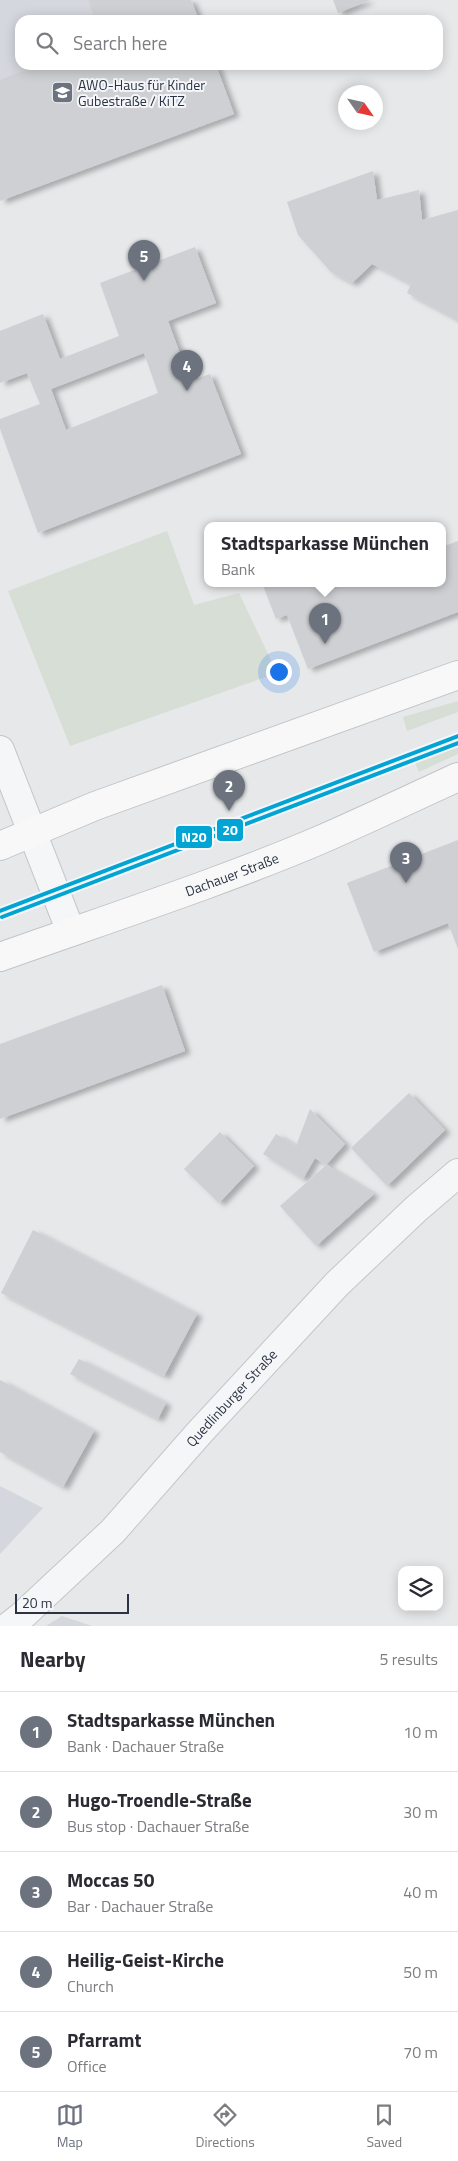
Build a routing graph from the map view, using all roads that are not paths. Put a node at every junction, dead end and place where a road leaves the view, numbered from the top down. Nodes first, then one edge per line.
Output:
1 (458, 675) edge
2 (0, 750) edge
3 (458, 778) edge
4 (32, 832) junction
5 (0, 846) edge
6 (71, 932) junction
7 (0, 957) edge
8 (458, 1173) edge
9 (9, 1626) edge

1 - 4 main road
2 - 4 street
3 - 6 main road, Dachauer Straße
4 - 5 main road
4 - 6 street
6 - 7 main road, Dachauer Straße
8 - 9 street, Quedlinburger Straße

